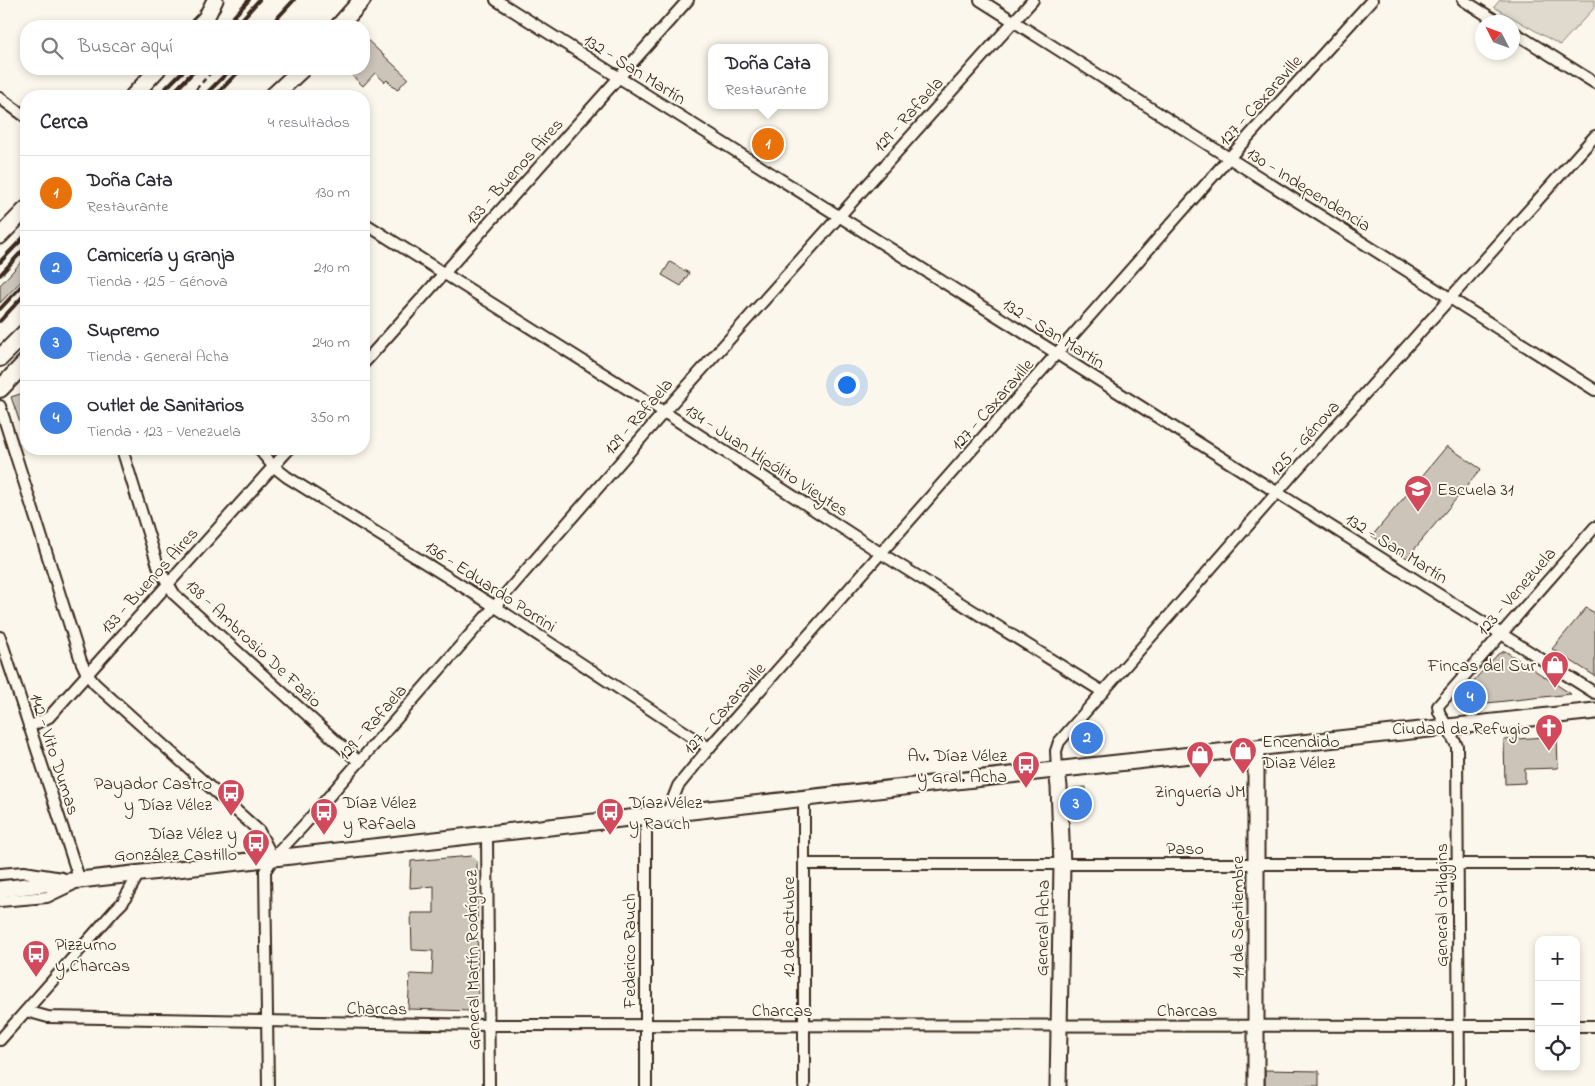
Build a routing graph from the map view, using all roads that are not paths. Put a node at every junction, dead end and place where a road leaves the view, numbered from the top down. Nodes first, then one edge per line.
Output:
1 (215, 0) edge
2 (362, 0) edge
3 (496, 0) edge
4 (688, 0) edge
5 (980, 0) edge
6 (1033, 0) edge
7 (1372, 0) edge
8 (1462, 0) edge
9 (1487, 15) edge
10 (204, 20) edge
11 (344, 20) edge
12 (1014, 22) junction
13 (1520, 36) edge
14 (152, 75) edge
15 (296, 75) edge
16 (619, 78) junction
17 (1595, 83) edge
18 (139, 90) edge
19 (279, 90) edge
20 (0, 98) edge
21 (20, 113) edge
22 (1595, 136) edge
23 (1229, 158) junction
24 (20, 215) edge
25 (838, 215) junction
26 (370, 227) edge
27 (0, 236) edge
28 (443, 273) junction
29 (1450, 298) junction
30 (20, 338) edge
31 (1057, 354) junction
32 (370, 357) edge
33 (0, 358) edge
34 (20, 368) edge
35 (0, 389) edge
36 (1595, 390) edge
37 (0, 406) edge
38 (664, 412) junction
39 (124, 455) edge
40 (264, 455) edge
41 (283, 455) edge
42 (273, 466) junction
43 (1277, 493) junction
44 (1595, 527) edge
45 (882, 554) junction
46 (168, 584) junction
47 (494, 606) junction
48 (1502, 633) junction
49 (0, 636) edge
50 (87, 674) junction
51 (1103, 692) junction
52 (1595, 693) edge
53 (1595, 711) edge
54 (29, 727) junction
55 (1447, 727) junction
56 (709, 748) junction
57 (1256, 749) junction
58 (359, 762) junction
59 (1056, 770) junction
60 (804, 799) junction
61 (667, 814) junction
62 (646, 816) junction
63 (487, 834) junction
64 (273, 858) junction
65 (805, 864) junction
66 (1256, 864) junction
67 (1595, 864) edge
68 (1062, 865) junction
69 (1457, 865) junction
70 (0, 874) edge
71 (139, 874) junction
72 (80, 881) junction
73 (0, 889) edge
74 (0, 902) edge
75 (26, 1011) junction
76 (268, 1022) junction
77 (489, 1025) junction
78 (646, 1026) junction
79 (804, 1026) junction
80 (1059, 1026) junction
81 (1535, 1026) edge
82 (1580, 1026) edge
83 (1595, 1026) edge
84 (1256, 1027) junction
85 (1459, 1027) junction
86 (0, 1040) edge
87 (268, 1086) edge
88 (489, 1086) edge
89 (646, 1086) edge
90 (804, 1086) edge
91 (1058, 1086) edge
92 (1256, 1086) edge
93 (1459, 1086) edge

1 - 10 main road
2 - 11 main road
3 - 16 street, 132 - San Martín
4 - 16 street, 133 - Buenos Aires
5 - 12 street, 130 - Independencia
6 - 12 street, 129 - Rafaela
7 - 23 street, 127 - Caxaraville
8 - 9 street
12 - 23 street, 130 - Independencia
12 - 25 street, 129 - Rafaela
13 - 17 street
14 - 18 main road
15 - 19 main road
16 - 25 street, 132 - San Martín
16 - 28 street, 133 - Buenos Aires
20 - 21 street
22 - 29 street, 125 - Génova
23 - 29 street, 130 - Independencia
23 - 31 street, 127 - Caxaraville
24 - 27 main road
25 - 31 street, 132 - San Martín
25 - 38 street, 129 - Rafaela
26 - 28 street, 134 - Juan Hipólito Vieytes
28 - 32 street, 133 - Buenos Aires
28 - 38 street, 134 - Juan Hipólito Vieytes
29 - 36 street, 130 - Independencia
29 - 43 street, 125 - Génova
30 - 33 main road
31 - 43 street, 132 - San Martín
31 - 45 street, 127 - Caxaraville
34 - 35 main road
37 - 50 street
38 - 45 street, 134 - Juan Hipólito Vieytes
38 - 47 street, 129 - Rafaela
39 - 46 street, 138 - Ambrosio De Fazio
40 - 42 street, 136 - Eduardo Porrini
41 - 42 street, 133 - Buenos Aires
42 - 46 street, 133 - Buenos Aires
42 - 47 street, 136 - Eduardo Porrini
43 - 48 street, 132 - San Martín
43 - 51 street, 125 - Génova
44 - 48 street, 123 - Venezuela
45 - 51 street, 134 - Juan Hipólito Vieytes
45 - 56 street, 127 - Caxaraville
46 - 50 street, 133 - Buenos Aires
46 - 58 street, 138 - Ambrosio De Fazio
47 - 56 street, 136 - Eduardo Porrini
47 - 58 street, 129 - Rafaela
48 - 52 street, 132 - San Martín
48 - 55 street, 123 - Venezuela
49 - 54 street, 142 - Vito Dumas
50 - 54 street, 133 - Buenos Aires
50 - 64 street
51 - 59 street, 125 - Génova
53 - 55 main road
54 - 72 street, 142 - Vito Dumas
55 - 57 main road
55 - 69 street, General O'Higgins
56 - 61 street, 127 - Caxaraville
57 - 59 main road
57 - 66 main road, 11 de Septiembre
58 - 64 street, 129 - Rafaela
59 - 60 main road
59 - 68 main road, General Acha
60 - 61 main road
60 - 65 street, 12 de Octubre
61 - 62 main road
62 - 63 main road
62 - 78 street, Federico Rauch
63 - 64 main road
63 - 77 street, General Martín Rodríguez
64 - 71 main road
64 - 76 street
65 - 68 street, Paso
65 - 79 street, 12 de Octubre
66 - 68 street, Paso
66 - 69 street, Paso
66 - 84 main road, 11 de Septiembre
67 - 69 street, Paso
68 - 80 main road, General Acha
69 - 85 street, General O'Higgins
70 - 72 street
71 - 72 main road
71 - 75 street
72 - 73 main road
72 - 74 street
75 - 76 street, Charcas
75 - 86 street
76 - 77 street, Charcas
76 - 87 street
77 - 78 street, Charcas
77 - 88 street, General Martín Rodríguez
78 - 79 street, Charcas
78 - 89 street, Federico Rauch
79 - 80 street, Charcas
79 - 90 street, 12 de Octubre
80 - 84 street, Charcas
80 - 91 main road, General Acha
81 - 85 street, Charcas
82 - 83 street
84 - 85 street, Charcas
84 - 92 main road, 11 de Septiembre
85 - 93 street, General O'Higgins

